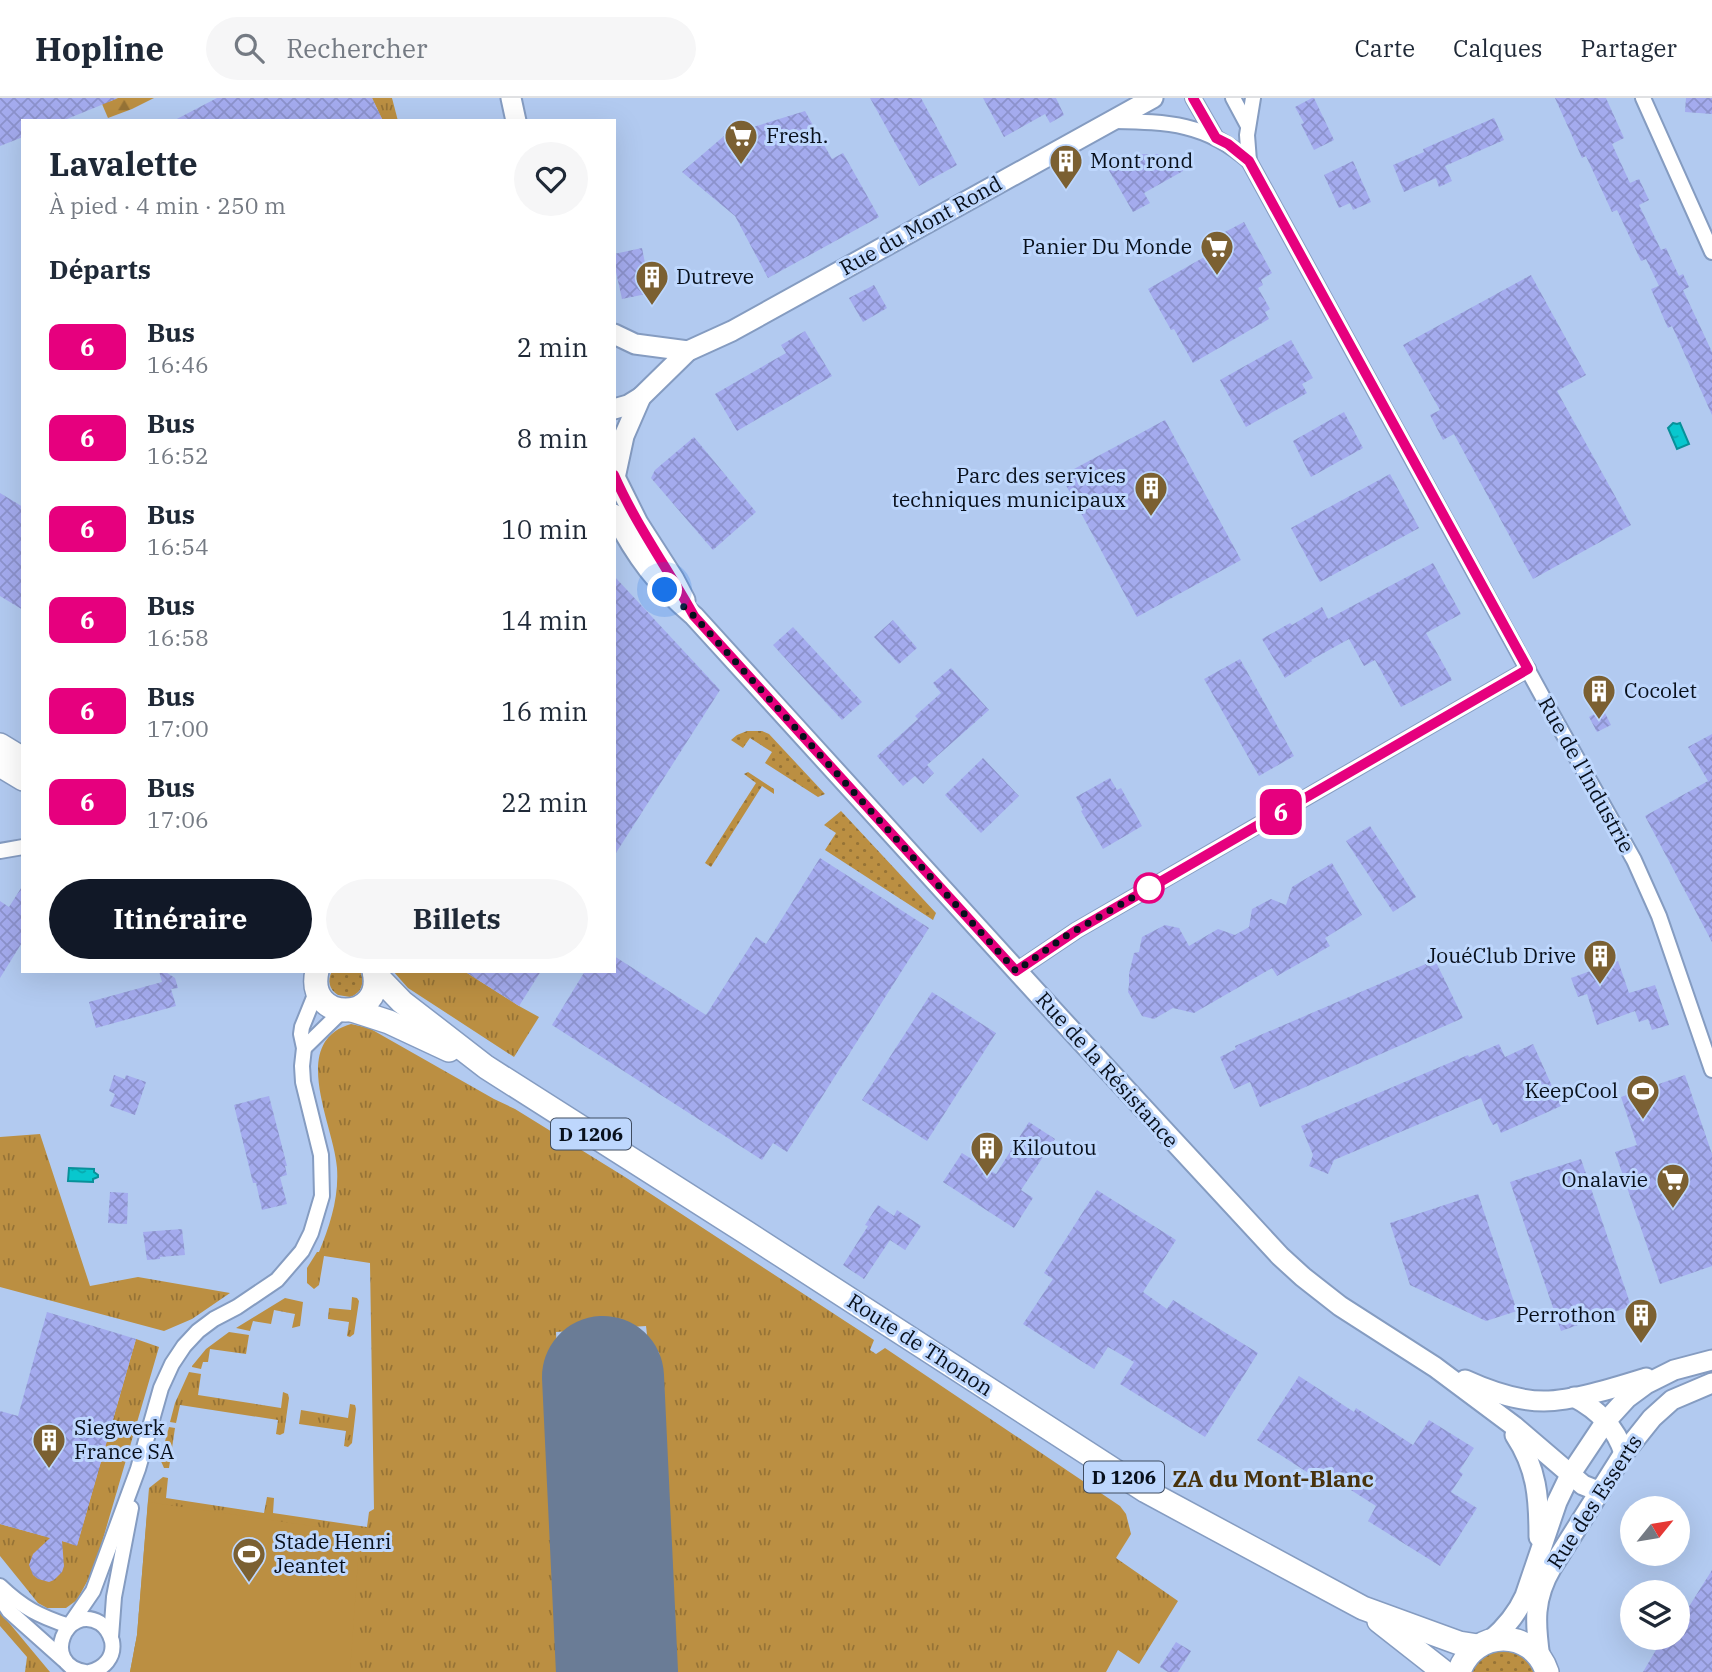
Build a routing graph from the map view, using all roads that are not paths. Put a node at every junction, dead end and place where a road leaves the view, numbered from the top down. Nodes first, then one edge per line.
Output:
1 (511, 98) edge
2 (1153, 98) edge
3 (1193, 98) edge
4 (1233, 98) edge
5 (1254, 98) edge
6 (1643, 98) edge
7 (516, 119) edge
8 (1112, 121) junction
9 (1248, 126) junction
10 (1216, 138) junction
11 (1249, 161) junction
12 (1712, 252) edge
13 (616, 335) edge
14 (635, 344) junction
15 (616, 345) edge
16 (688, 351) junction
17 (641, 397) junction
18 (616, 408) edge
19 (616, 472) edge
20 (616, 479) edge
21 (616, 517) edge
22 (694, 616) junction
23 (1528, 669) junction
24 (0, 745) edge
25 (21, 758) edge
26 (0, 765) edge
27 (21, 778) edge
28 (21, 847) edge
29 (0, 851) edge
30 (1016, 971) junction
31 (374, 973) edge
32 (313, 980) edge
33 (347, 1010) junction
34 (304, 1048) junction
35 (486, 1067) junction
36 (1712, 1070) edge
37 (1712, 1360) edge
38 (1435, 1367) junction
39 (1674, 1370) junction
40 (1712, 1383) edge
41 (1574, 1397) junction
42 (1504, 1419) junction
43 (1606, 1421) junction
44 (1624, 1453) junction
45 (138, 1469) junction
46 (1570, 1475) junction
47 (1601, 1490) junction
48 (1538, 1555) junction
49 (0, 1586) edge
50 (0, 1598) edge
51 (1363, 1608) junction
52 (69, 1626) junction
53 (111, 1637) junction
54 (1484, 1644) junction
55 (65, 1662) junction
56 (1544, 1665) edge
57 (87, 1672) edge
58 (1444, 1672) edge
59 (1460, 1672) edge

1 - 7 street
2 - 8 street, Rue du Mont Rond
3 - 10 street, Rue de l'Industrie
4 - 9 street, Rue de l'Industrie
5 - 9 street, Rue de l'Industrie
6 - 12 street
8 - 10 street, Rue de l'Industrie
8 - 16 street, Rue du Mont Rond
9 - 11 street, Rue de l'Industrie
10 - 11 street, Rue de l'Industrie
11 - 23 street, Rue de l'Industrie
13 - 14 street
14 - 15 street
14 - 16 street
16 - 17 street, Rue du Mont Rond
17 - 18 street, Rue du Mont Rond
17 - 19 street, Rue du Mont Rond
20 - 22 street, Rue de la Résistance
21 - 22 street, Rue de la Résistance
22 - 30 street, Rue de la Résistance
23 - 30 street
23 - 36 street, Rue de l'Industrie
24 - 25 main road
26 - 27 main road
28 - 29 street
30 - 38 street, Rue de la Résistance
31 - 33 main road
31 - 35 main road, Route de Thonon / D 1206
32 - 33 main road
32 - 34 street
33 - 34 street
33 - 35 main road, Route de Thonon / D 1206
34 - 45 street
35 - 51 main road, Route de Thonon / D 1206
37 - 39 street, Rue des Esserts
38 - 41 street, Rue de la Résistance
38 - 42 street, Rue de la Résistance
39 - 41 street, Rue de la Résistance
39 - 43 street, Rue des Esserts
40 - 44 street, Rue des Esserts
41 - 43 street
42 - 46 street, Rue de la Résistance
42 - 48 street
43 - 44 street
43 - 46 street, Rue des Esserts
44 - 47 street, Rue des Esserts
45 - 52 street
45 - 53 street
46 - 47 street, Rue de la Résistance
46 - 48 street, Rue des Esserts
47 - 56 street, Rue des Esserts
48 - 54 street, Rue des Esserts
49 - 52 street
50 - 55 street
51 - 54 main road, Route de Thonon / D 1206
51 - 58 main road, Route de Thonon / D 1206
52 - 53 street
52 - 55 street
53 - 57 street
54 - 56 main road, Route de Thonon
54 - 59 main road
55 - 57 street

